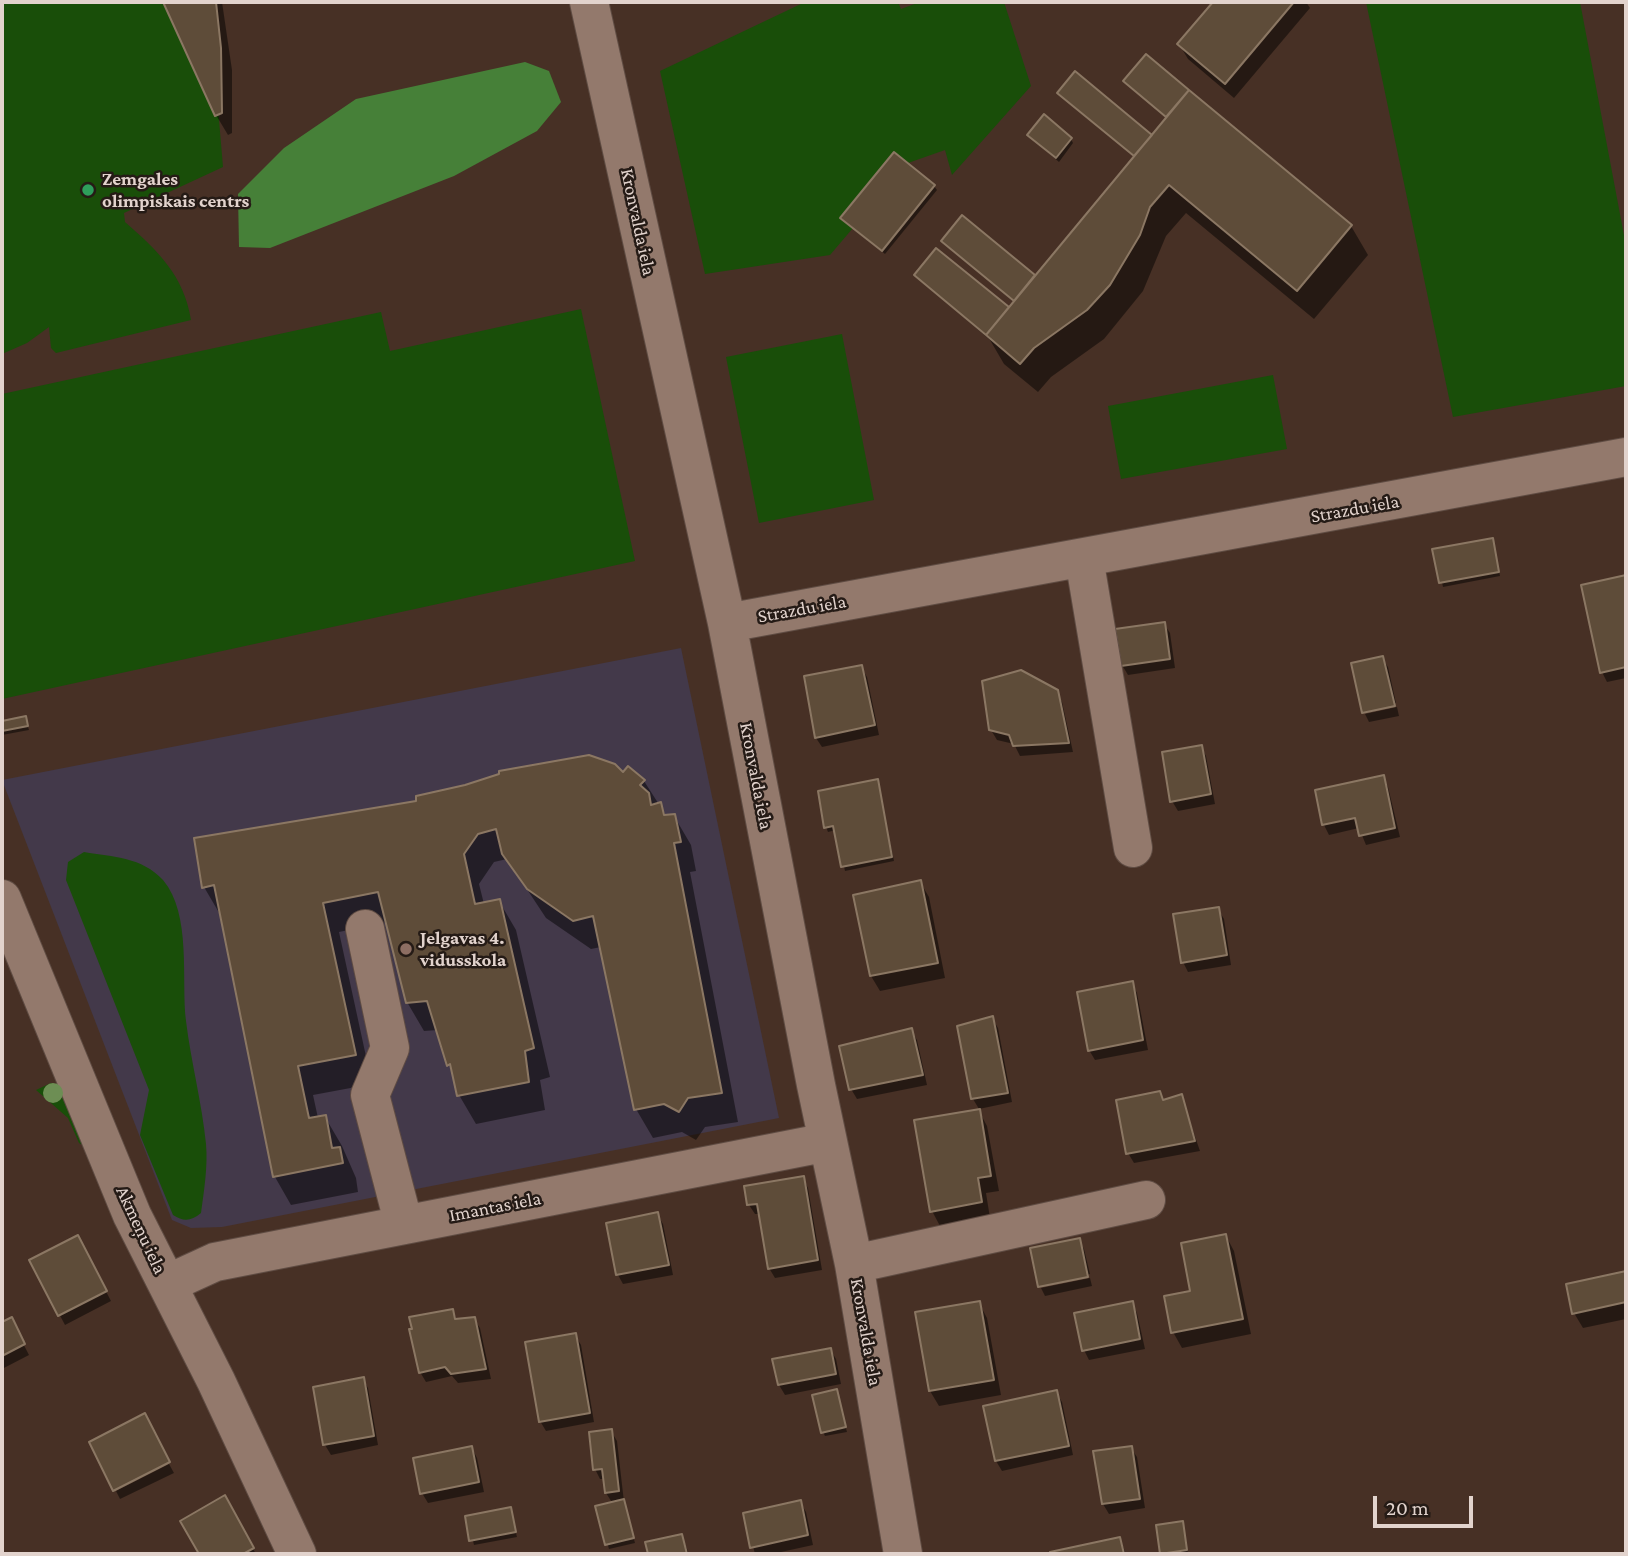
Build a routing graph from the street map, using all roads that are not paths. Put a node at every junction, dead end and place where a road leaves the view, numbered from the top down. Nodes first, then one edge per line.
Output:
1 (589, 2) edge
2 (1626, 457) edge
3 (1084, 558) junction
4 (727, 623) junction
5 (1133, 848) dead end
6 (2, 899) edge
7 (365, 929) dead end
8 (828, 1142) junction
9 (1146, 1199) dead end
10 (404, 1225) junction
11 (854, 1264) junction
12 (167, 1284) junction
13 (297, 1554) edge
14 (904, 1554) edge

1 - 4 street, Kronvalda iela
2 - 3 street, Strazdu iela
3 - 4 street, Strazdu iela
3 - 5 street
4 - 8 street, Kronvalda iela
6 - 12 street, Akmeņu iela
7 - 10 street
8 - 10 street, Imantas iela
8 - 11 street, Kronvalda iela
9 - 11 street
10 - 12 street, Imantas iela
11 - 14 street, Kronvalda iela
12 - 13 street, Akmeņu iela

